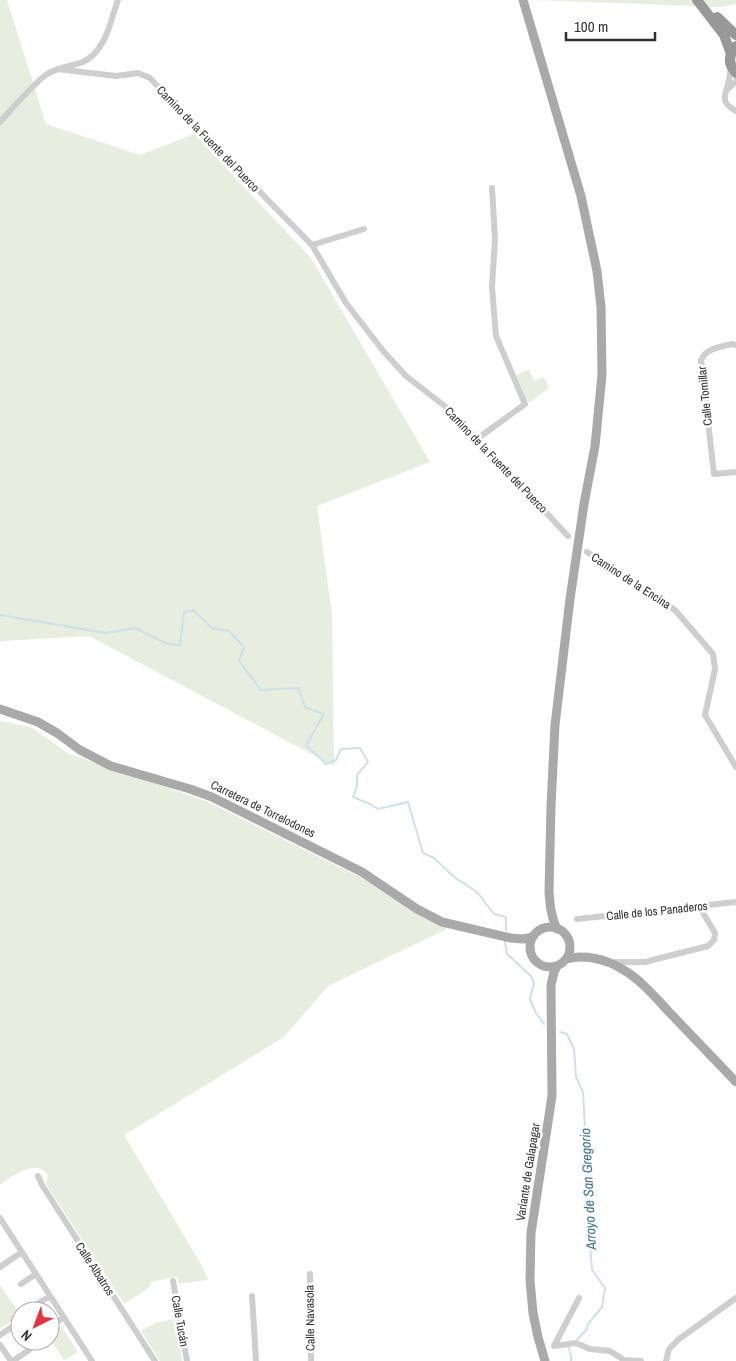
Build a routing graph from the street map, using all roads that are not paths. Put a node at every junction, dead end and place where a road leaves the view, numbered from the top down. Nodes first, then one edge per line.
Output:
1 (118, 0) edge
2 (523, 0) edge
3 (697, 0) edge
4 (702, 0) edge
5 (736, 35) edge
6 (733, 50) edge
7 (58, 69) junction
8 (733, 69) edge
9 (736, 80) edge
10 (724, 93) junction
11 (736, 111) edge
12 (0, 122) edge
13 (492, 188) dead end
14 (364, 228) dead end
15 (312, 245) junction
16 (736, 345) edge
17 (478, 439) junction
18 (736, 472) edge
19 (568, 536) dead end
20 (587, 552) dead end
21 (0, 709) edge
22 (736, 767) edge
23 (736, 902) edge
24 (550, 904) junction
25 (699, 906) junction
26 (577, 919) dead end
27 (543, 928) junction
28 (557, 929) junction
29 (532, 937) junction
30 (511, 938) junction
31 (569, 944) junction
32 (530, 950) junction
33 (588, 957) junction
34 (566, 959) junction
35 (606, 962) junction
36 (557, 966) junction
37 (544, 967) junction
38 (551, 985) junction
39 (736, 1082) edge
40 (38, 1176) dead end
41 (1, 1222) edge
42 (22, 1252) junction
43 (0, 1267) edge
44 (36, 1274) junction
45 (310, 1274) dead end
46 (173, 1281) dead end
47 (21, 1284) dead end
48 (50, 1296) junction
49 (252, 1296) dead end
50 (580, 1298) dead end
51 (736, 1298) edge
52 (42, 1301) edge
53 (64, 1317) junction
54 (60, 1320) edge
55 (0, 1346) edge
56 (27, 1351) edge
57 (12, 1361) edge
58 (92, 1361) edge
59 (155, 1361) edge
60 (187, 1361) edge
61 (256, 1361) edge
62 (311, 1361) edge
63 (545, 1361) edge
64 (641, 1361) edge
65 (666, 1361) edge

1 - 7 street
2 - 24 main road
3 - 6 highway
4 - 5 highway
6 - 8 highway
7 - 12 street
7 - 15 street, Camino de la Fuente del Puerco
8 - 10 street
9 - 10 street
10 - 11 street
13 - 17 street
14 - 15 street
15 - 17 street, Camino de la Fuente del Puerco
16 - 18 street, Calle Tomillar
17 - 19 street, Camino de la Fuente del Puerco
20 - 22 street, Camino de la Encina
21 - 30 main road, Carretera de Torrelodones
23 - 25 street, Calle de los Panaderos
24 - 27 main road
24 - 28 main road
25 - 26 street, Calle de los Panaderos
25 - 35 street
27 - 28 main road
27 - 29 main road
28 - 31 main road
29 - 30 main road, Carretera de Torrelodones
29 - 32 main road
30 - 32 main road, Carretera de Torrelodones
31 - 33 main road
31 - 34 main road
32 - 37 main road
33 - 34 main road
33 - 35 main road
34 - 36 main road
35 - 39 main road
36 - 37 main road
36 - 38 main road
37 - 38 main road
38 - 63 main road, Variante de Galapagar
40 - 59 street, Calle Albatros
41 - 42 street
42 - 43 street
42 - 44 street
44 - 47 street
44 - 48 street
45 - 62 street, Calle Navasola
46 - 60 street, Calle Tucán
48 - 52 street
48 - 53 street
49 - 61 street
50 - 64 street
51 - 65 street
53 - 54 street
53 - 58 street
55 - 57 street
56 - 57 street

